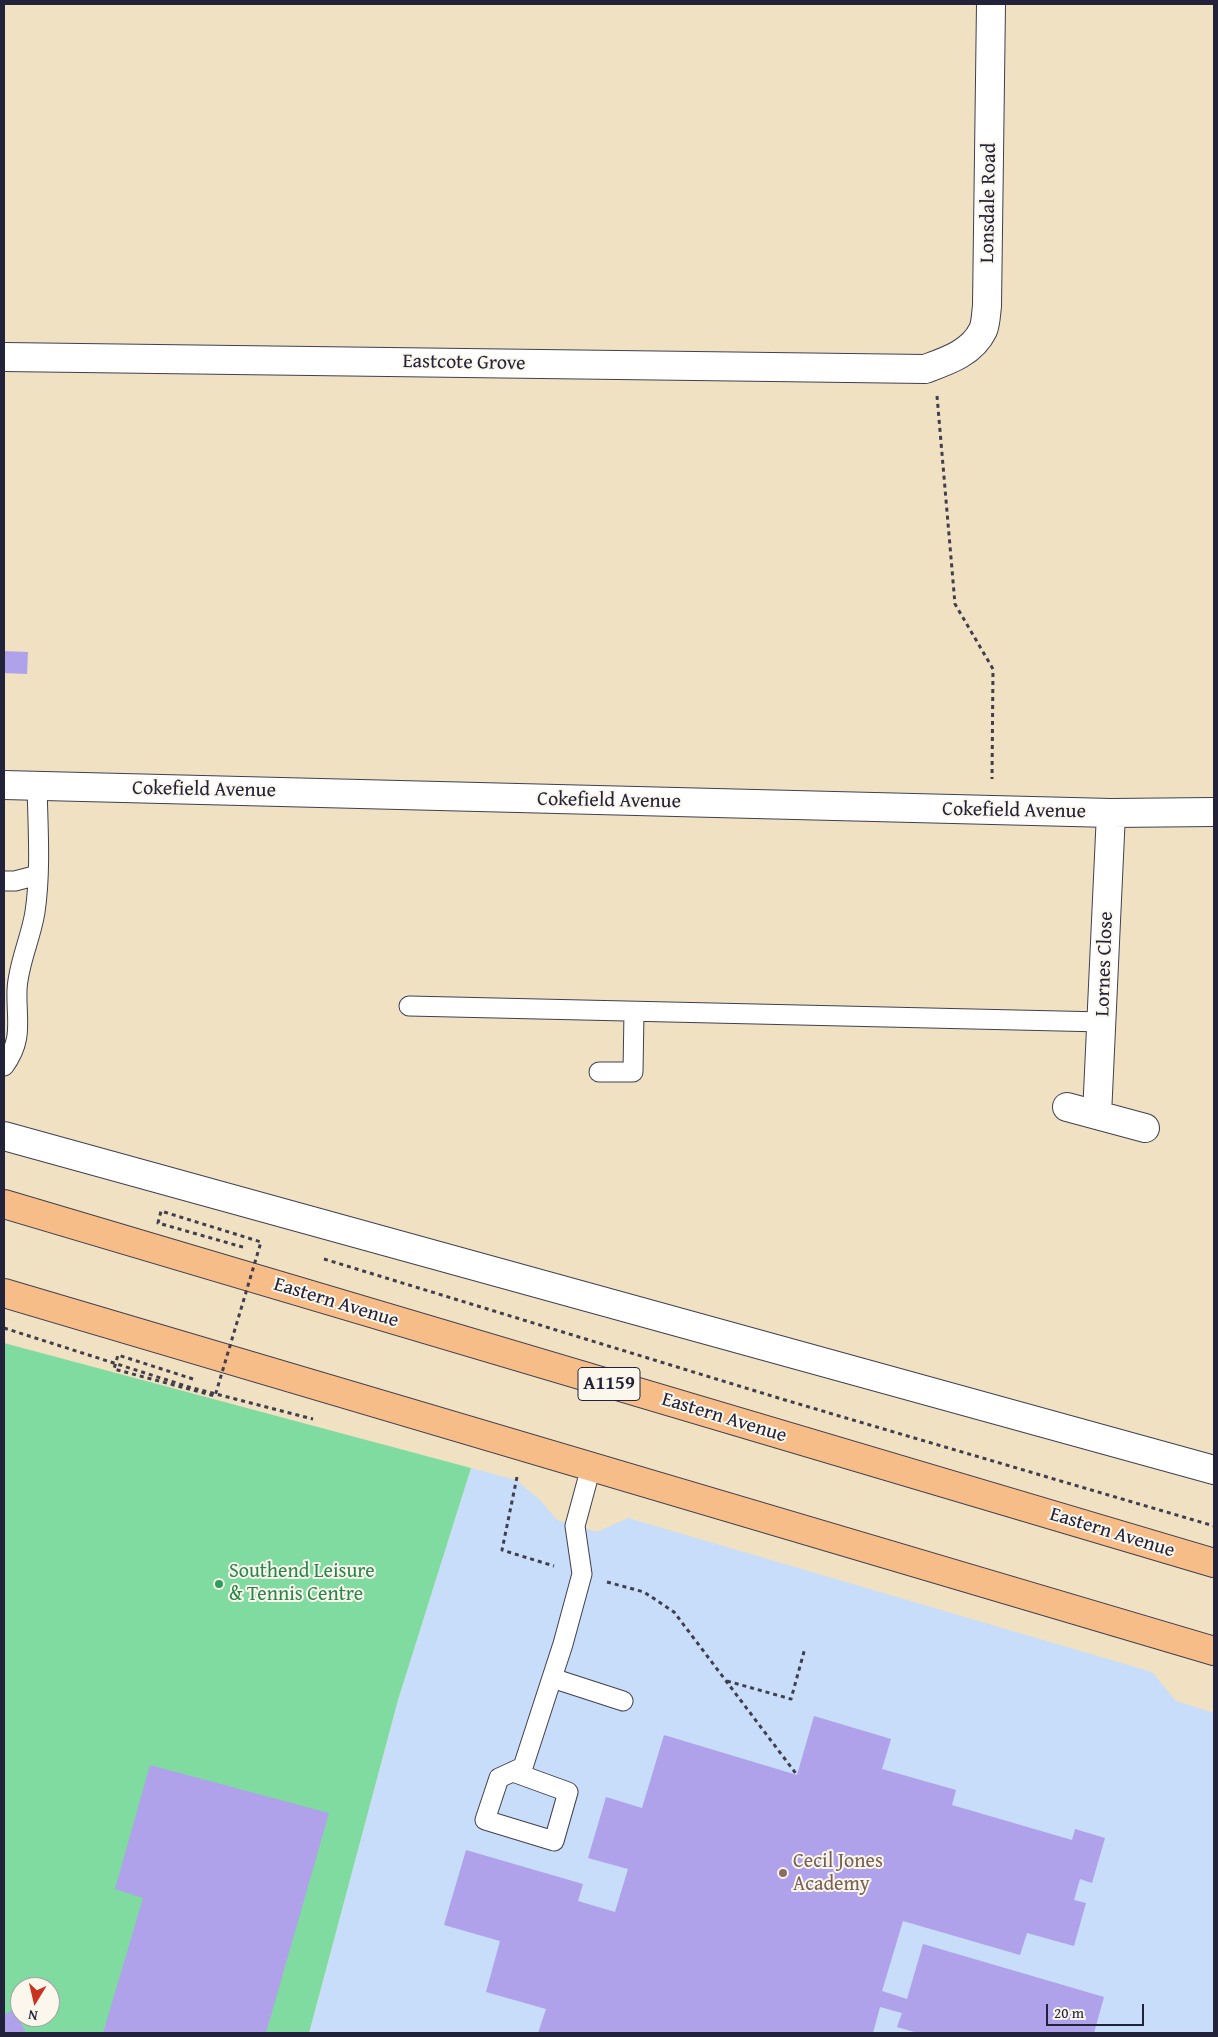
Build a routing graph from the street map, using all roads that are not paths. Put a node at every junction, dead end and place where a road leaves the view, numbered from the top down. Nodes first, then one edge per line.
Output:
1 (990, 4) edge
2 (4, 357) edge
3 (930, 367) joint
4 (4, 785) edge
5 (37, 786) junction
6 (1214, 812) edge
7 (1111, 813) junction
8 (38, 875) junction
9 (4, 881) edge
10 (17, 989) junction
11 (409, 1006) dead end
12 (634, 1012) junction
13 (4, 1016) edge
14 (1103, 1022) junction
15 (4, 1066) edge
16 (599, 1072) dead end
17 (1067, 1107) dead end
18 (1097, 1115) junction
19 (1145, 1128) dead end
20 (4, 1136) edge
21 (4, 1204) edge
22 (4, 1293) edge
23 (591, 1467) junction
24 (1214, 1470) edge
25 (1214, 1563) edge
26 (1214, 1651) edge
27 (552, 1678) junction
28 (623, 1701) dead end
29 (513, 1772) junction

1 - 3 street, Lonsdale Road
2 - 3 street, Eastcote Grove
4 - 5 street, Cokefield Avenue
5 - 7 street, Cokefield Avenue
5 - 8 lane
6 - 7 street, Cokefield Avenue
7 - 14 street, Lornes Close
8 - 9 lane
8 - 10 lane
10 - 13 lane
10 - 15 lane
11 - 12 lane
12 - 14 lane
12 - 16 lane
14 - 18 street, Lornes Close
17 - 18 street
18 - 19 street
20 - 24 street
21 - 25 main road, Eastern Avenue / A1159
22 - 23 main road
23 - 26 main road
23 - 27 lane
27 - 28 lane
27 - 29 lane
29 - 29 lane

